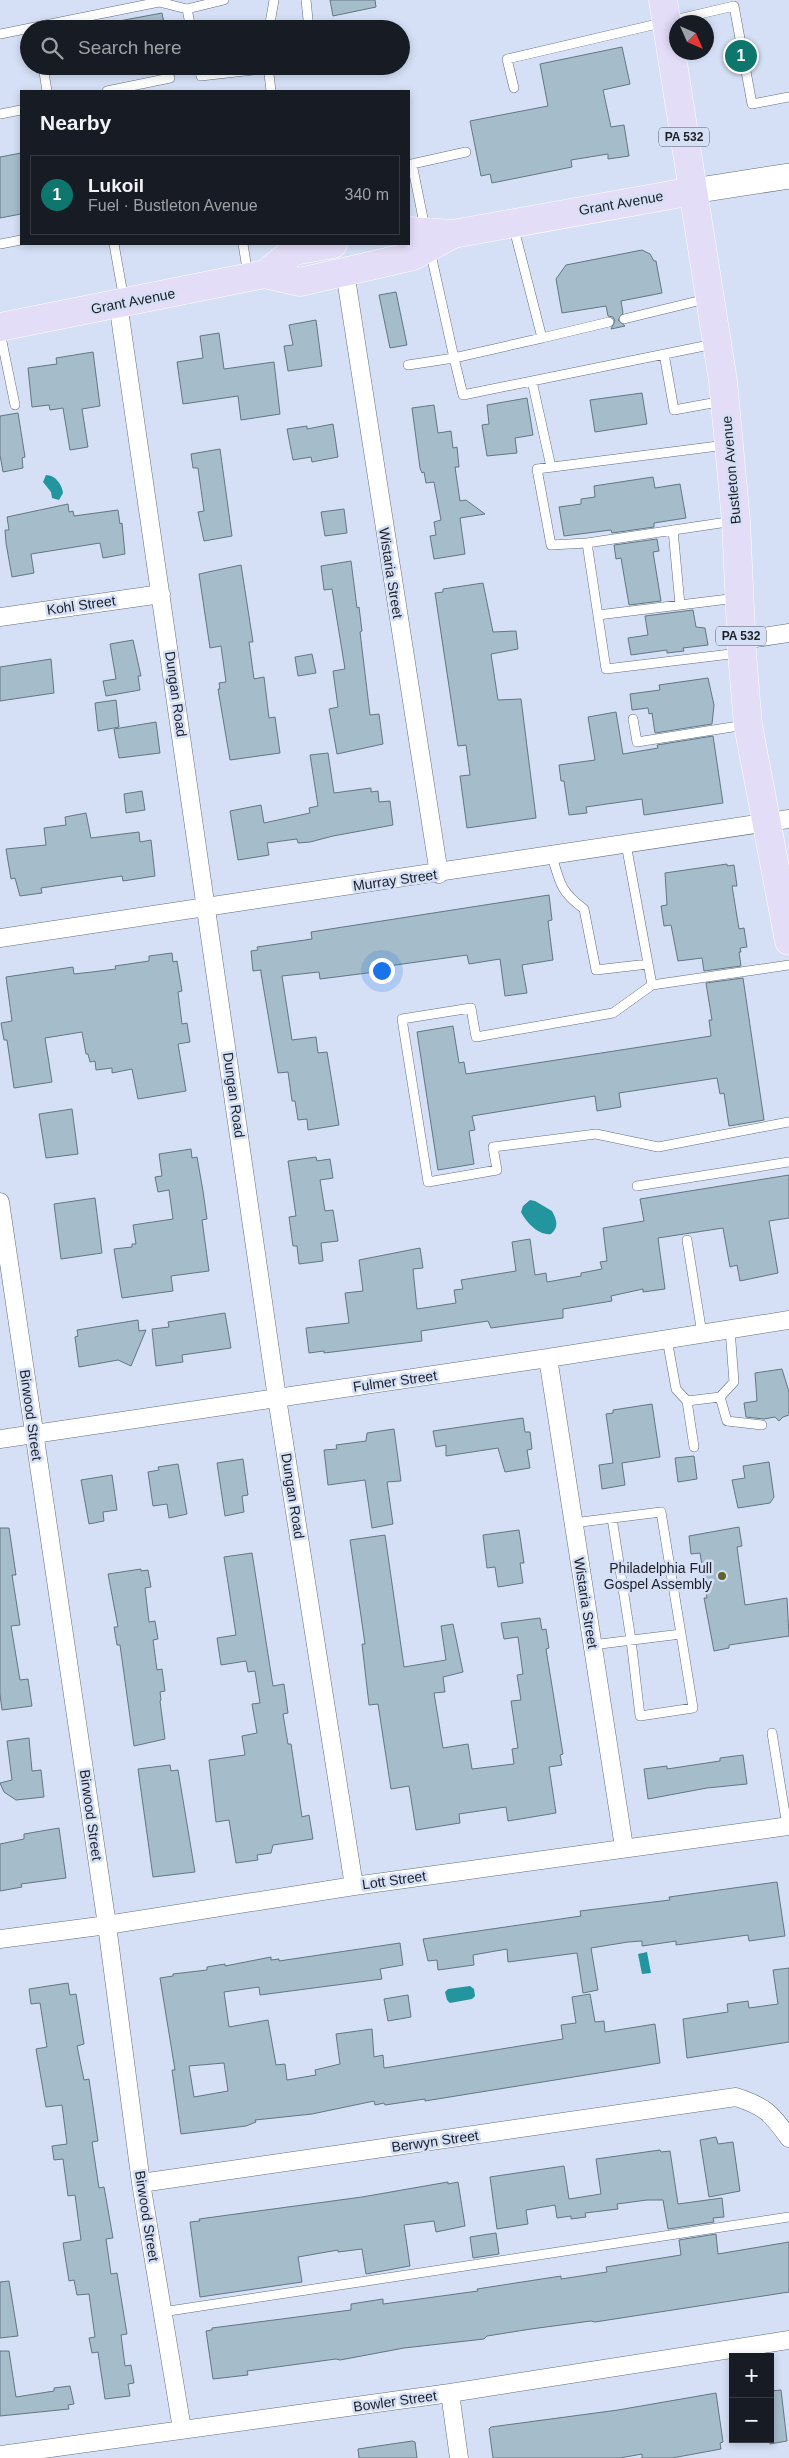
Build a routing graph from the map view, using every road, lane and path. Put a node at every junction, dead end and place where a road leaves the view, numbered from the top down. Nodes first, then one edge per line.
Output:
1 (224, 0) edge
2 (274, 0) edge
3 (306, 0) edge
4 (187, 9) junction
5 (664, 10) edge
6 (74, 20) edge
7 (189, 20) edge
8 (271, 20) edge
9 (308, 20) edge
10 (20, 31) edge
11 (0, 34) edge
12 (45, 75) edge
13 (269, 75) edge
14 (170, 78) dead end
15 (514, 88) dead end
16 (48, 90) edge
17 (112, 90) edge
18 (271, 90) edge
19 (789, 97) edge
20 (20, 110) edge
21 (0, 114) edge
22 (466, 152) dead end
23 (789, 176) edge
24 (693, 191) junction
25 (512, 222) junction
26 (429, 236) edge
27 (20, 240) edge
28 (0, 244) edge
29 (114, 245) edge
30 (243, 245) edge
31 (331, 245) edge
32 (296, 262) edge
33 (345, 272) junction
34 (257, 276) junction
35 (710, 299) junction
36 (121, 303) junction
37 (624, 319) dead end
38 (609, 322) dead end
39 (0, 327) edge
40 (0, 332) edge
41 (542, 338) junction
42 (717, 343) junction
43 (664, 354) junction
44 (454, 358) junction
45 (408, 365) dead end
46 (532, 381) junction
47 (725, 401) junction
48 (15, 406) dead end
49 (729, 445) junction
50 (551, 468) junction
51 (736, 521) junction
52 (673, 530) junction
53 (587, 543) junction
54 (161, 594) junction
55 (740, 598) junction
56 (680, 605) junction
57 (598, 615) junction
58 (0, 617) edge
59 (789, 633) edge
60 (742, 647) junction
61 (633, 719) dead end
62 (748, 725) junction
63 (778, 821) edge
64 (626, 844) junction
65 (552, 856) junction
66 (439, 874) junction
67 (207, 908) junction
68 (788, 933) edge
69 (0, 938) edge
70 (648, 964) junction
71 (789, 964) edge
72 (652, 985) junction
73 (789, 1122) edge
74 (789, 1162) edge
75 (637, 1186) dead end
76 (0, 1202) edge
77 (687, 1240) dead end
78 (789, 1320) edge
79 (730, 1329) junction
80 (702, 1334) junction
81 (667, 1339) junction
82 (548, 1358) junction
83 (720, 1397) junction
84 (277, 1398) junction
85 (687, 1401) junction
86 (762, 1425) dead end
87 (34, 1434) junction
88 (0, 1439) edge
89 (694, 1447) dead end
90 (612, 1518) junction
91 (573, 1523) junction
92 (681, 1634) junction
93 (631, 1640) junction
94 (592, 1645) junction
95 (772, 1733) dead end
96 (788, 1826) edge
97 (624, 1847) junction
98 (354, 1886) junction
99 (107, 1925) junction
100 (0, 1939) edge
101 (789, 2138) edge
102 (141, 2183) junction
103 (789, 2217) edge
104 (162, 2312) junction
105 (789, 2340) edge
106 (450, 2393) junction
107 (182, 2429) junction
108 (0, 2455) edge
109 (459, 2458) edge

1 - 4 lane
2 - 8 lane
3 - 9 lane
4 - 6 lane
4 - 7 lane
5 - 15 lane
5 - 19 lane
5 - 24 main road, Bustleton Avenue / PA 532
10 - 11 lane
12 - 16 lane
13 - 18 lane
14 - 17 lane
20 - 21 lane
22 - 26 lane
23 - 24 main road, Grant Avenue
24 - 25 main road, Grant Avenue
24 - 35 main road, Bustleton Avenue / PA 532
25 - 26 main road, Grant Avenue
25 - 41 lane
26 - 33 main road, Grant Avenue
26 - 44 lane
27 - 28 lane
29 - 36 lane
30 - 34 lane
31 - 32 main road, Grant Avenue
32 - 33 main road, Grant Avenue
32 - 34 main road, Grant Avenue
33 - 66 street, Wistaria Street
34 - 36 main road, Grant Avenue
35 - 37 lane
35 - 42 main road, Bustleton Avenue / PA 532
36 - 39 main road, Grant Avenue
36 - 54 street, Dungan Road
38 - 41 lane
40 - 48 lane
41 - 44 lane
42 - 43 lane
42 - 47 main road, Bustleton Avenue / PA 532
43 - 46 lane
43 - 47 lane
44 - 45 lane
44 - 46 lane
46 - 50 lane
47 - 49 main road, Bustleton Avenue / PA 532
49 - 50 lane
49 - 51 main road, Bustleton Avenue / PA 532
50 - 53 lane
51 - 52 lane
51 - 55 main road, Bustleton Avenue / PA 532
52 - 53 lane
52 - 56 lane
53 - 57 lane
54 - 58 street, Kohl Street
54 - 67 street, Dungan Road
55 - 56 lane
55 - 60 main road, Bustleton Avenue / PA 532
56 - 57 lane
57 - 60 lane
59 - 60 street
60 - 62 main road, Bustleton Avenue / PA 532
61 - 62 lane
62 - 63 main road, Bustleton Avenue / PA 532
63 - 64 street, Murray Street
63 - 68 main road, Bustleton Avenue / PA 532
64 - 65 street, Murray Street
64 - 70 lane
65 - 66 street, Murray Street
65 - 70 lane
66 - 67 street, Murray Street
67 - 69 street, Murray Street
67 - 84 street, Dungan Road
70 - 72 lane
71 - 72 lane
72 - 73 lane
74 - 75 lane
76 - 87 street, Birwood Street
77 - 80 lane
78 - 79 street, Fulmer Street
79 - 80 street, Fulmer Street
79 - 83 lane
80 - 81 street, Fulmer Street
81 - 82 street, Fulmer Street
81 - 85 lane
82 - 84 street, Fulmer Street
82 - 91 street, Wistaria Street
83 - 85 lane
83 - 86 lane
84 - 87 street, Fulmer Street
84 - 98 street, Dungan Road
85 - 89 lane
87 - 88 street, Fulmer Street
87 - 99 street, Birwood Street
90 - 91 lane
90 - 92 lane
90 - 93 lane
91 - 94 street, Wistaria Street
92 - 93 lane
92 - 93 lane
93 - 94 lane
94 - 97 street, Wistaria Street
95 - 96 lane
96 - 97 street, Lott Street
97 - 98 street, Lott Street
98 - 99 street, Lott Street
99 - 100 street, Lott Street
99 - 102 street, Birwood Street
101 - 102 street, Berwyn Street
102 - 104 street, Birwood Street
103 - 104 lane
104 - 107 street, Birwood Street
105 - 106 street, Bowler Street
106 - 107 street, Bowler Street
106 - 109 street
107 - 108 street, Bowler Street

